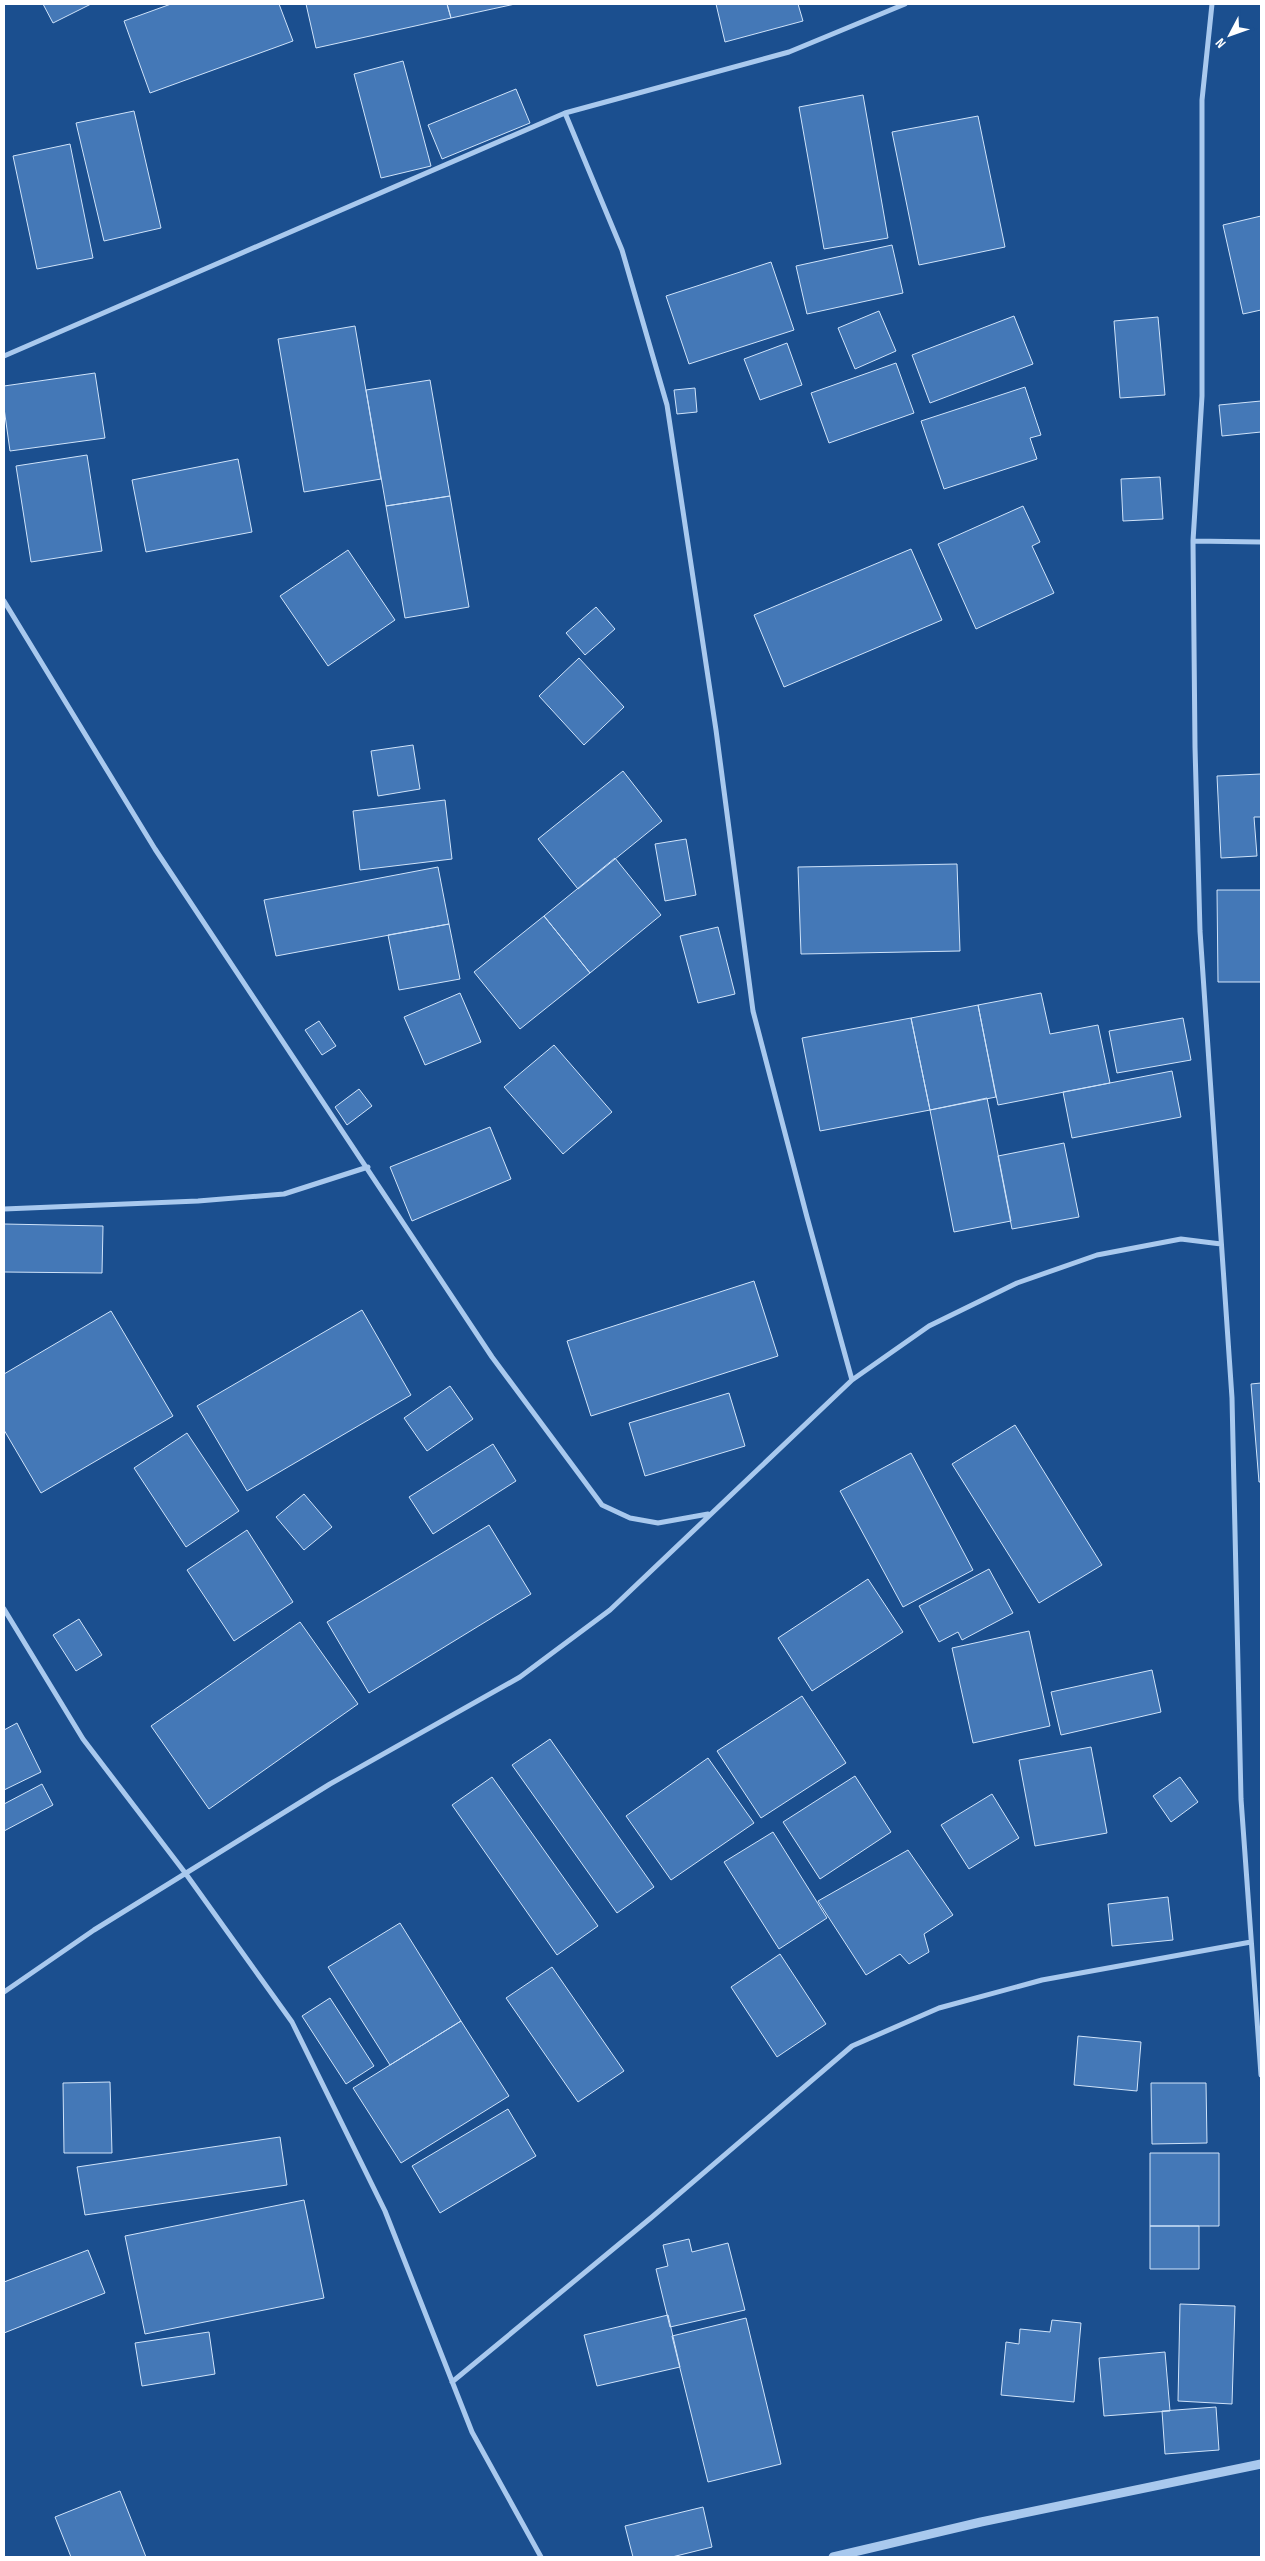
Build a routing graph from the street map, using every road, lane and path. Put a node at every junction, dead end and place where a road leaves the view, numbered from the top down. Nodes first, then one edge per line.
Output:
1 (905, 4) edge
2 (1212, 4) edge
3 (564, 113) junction
4 (4, 356) edge
5 (1193, 541) junction
6 (1261, 542) edge
7 (4, 601) edge
8 (368, 1167) junction
9 (4, 1209) edge
10 (1221, 1244) junction
11 (852, 1380) junction
12 (708, 1514) junction
13 (4, 1609) edge
14 (186, 1874) junction
15 (1252, 1942) junction
16 (4, 1992) edge
17 (1261, 2075) edge
18 (452, 2382) junction
19 (1261, 2464) edge
20 (541, 2557) edge
21 (833, 2557) edge

1 - 3 street
2 - 5 street
3 - 4 street
3 - 11 street
5 - 6 street
5 - 10 street
7 - 8 street
8 - 9 street
8 - 12 street
10 - 11 street
10 - 15 street
11 - 12 street
12 - 14 street
13 - 14 street
14 - 16 street
14 - 18 street
15 - 17 street
15 - 18 street
18 - 20 street
19 - 21 street

